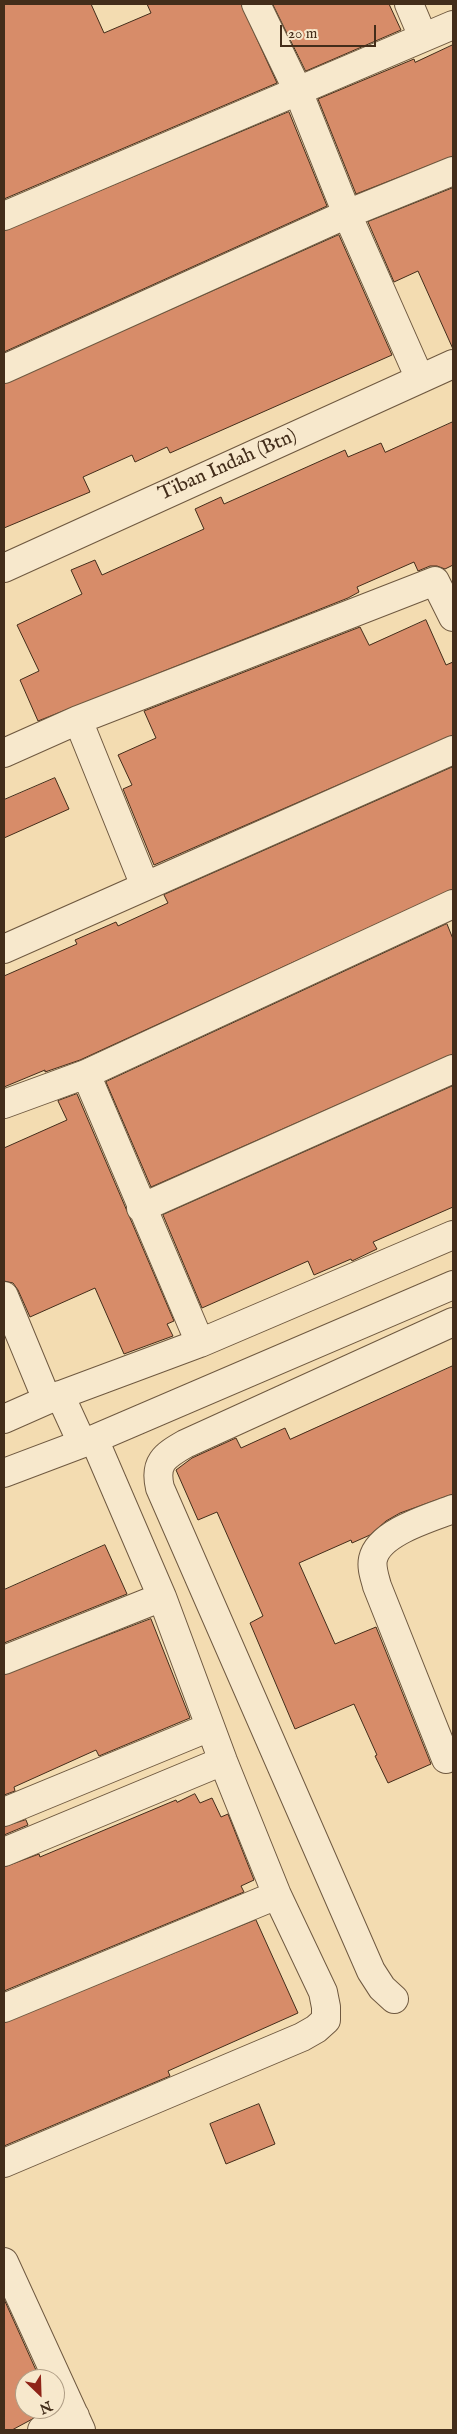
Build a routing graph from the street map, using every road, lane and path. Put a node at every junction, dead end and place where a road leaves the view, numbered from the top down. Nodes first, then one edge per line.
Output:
1 (256, 4) edge
2 (408, 4) edge
3 (453, 25) edge
4 (424, 37) junction
5 (298, 91) junction
6 (453, 171) edge
7 (347, 214) junction
8 (4, 216) edge
9 (453, 364) edge
10 (4, 369) edge
11 (420, 379) junction
12 (4, 568) edge
13 (453, 618) edge
14 (78, 720) junction
15 (453, 750) edge
16 (4, 753) edge
17 (145, 886) junction
18 (453, 905) edge
19 (5, 944) edge
20 (453, 1069) edge
21 (86, 1074) junction
22 (4, 1104) edge
23 (141, 1208) junction
24 (453, 1235) edge
25 (453, 1285) edge
26 (4, 1296) edge
27 (453, 1322) edge
28 (200, 1343) junction
29 (54, 1398) junction
30 (4, 1419) edge
31 (88, 1441) junction
32 (4, 1472) edge
33 (453, 1509) edge
34 (162, 1596) junction
35 (4, 1660) edge
36 (210, 1727) junction
37 (453, 1756) edge
38 (223, 1761) junction
39 (4, 1812) edge
40 (4, 1852) edge
41 (277, 1895) junction
42 (394, 1999) dead end
43 (4, 2008) edge
44 (4, 2163) edge
45 (5, 2270) edge
46 (78, 2423) edge
47 (42, 2430) edge

1 - 5 street
2 - 4 street
3 - 4 street
4 - 5 street
5 - 7 street
5 - 8 street
6 - 7 street
7 - 10 street
7 - 11 street
9 - 11 street, Tiban Indah (Btn)
11 - 12 street, Tiban Indah (Btn)
13 - 14 street
14 - 16 street
14 - 17 street
15 - 17 street
17 - 19 street
18 - 21 street
20 - 23 street
21 - 22 street
21 - 23 street
23 - 28 street
24 - 28 street
25 - 31 street
26 - 29 street
27 - 42 street
28 - 29 street
29 - 30 street
29 - 31 street
31 - 32 street
31 - 34 street
33 - 37 street
34 - 35 street
34 - 36 street
36 - 38 street
36 - 39 street
38 - 40 street
38 - 41 street
41 - 43 street
41 - 44 street
45 - 46 street
46 - 47 street

